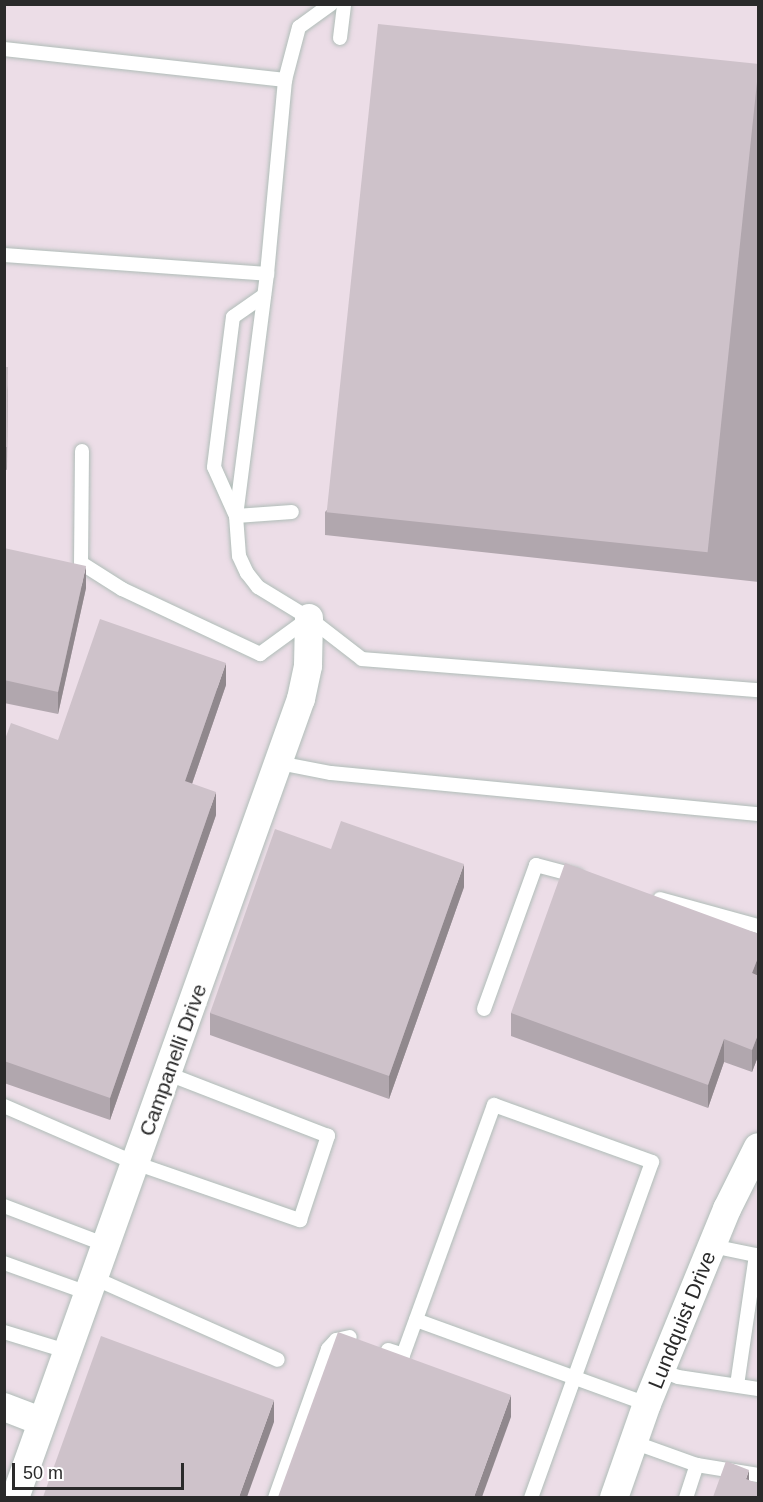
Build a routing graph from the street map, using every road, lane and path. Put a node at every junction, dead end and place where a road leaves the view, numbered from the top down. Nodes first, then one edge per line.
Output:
1 (331, 4) edge
2 (344, 4) edge
3 (340, 38) dead end
4 (4, 49) edge
5 (285, 80) junction
6 (4, 255) edge
7 (267, 274) junction
8 (264, 295) junction
9 (82, 451) dead end
10 (292, 512) dead end
11 (236, 516) junction
12 (309, 618) junction
13 (759, 690) edge
14 (279, 763) junction
15 (759, 814) edge
16 (592, 880) edge
17 (647, 896) edge
18 (759, 926) edge
19 (484, 1009) dead end
20 (168, 1074) junction
21 (4, 1106) edge
22 (759, 1147) edge
23 (135, 1163) junction
24 (4, 1206) edge
25 (106, 1245) junction
26 (712, 1246) junction
27 (4, 1263) edge
28 (91, 1285) junction
29 (416, 1320) junction
30 (4, 1332) edge
31 (66, 1351) junction
32 (278, 1360) dead end
33 (661, 1371) junction
34 (574, 1378) junction
35 (737, 1385) junction
36 (759, 1389) edge
37 (647, 1404) junction
38 (4, 1407) edge
39 (41, 1421) junction
40 (633, 1442) junction
41 (698, 1465) junction
42 (759, 1475) edge
43 (15, 1497) edge
44 (275, 1497) edge
45 (531, 1497) edge
46 (614, 1497) edge
47 (686, 1497) edge

1 - 5 lane
2 - 3 lane
4 - 5 lane
5 - 7 lane
6 - 7 lane
7 - 8 lane
8 - 11 lane
8 - 11 lane
9 - 12 lane
10 - 11 lane
11 - 12 lane
12 - 13 lane
12 - 14 street, Campanelli Drive
14 - 15 lane
14 - 20 street, Campanelli Drive
16 - 19 lane
17 - 18 lane
20 - 23 street, Campanelli Drive
20 - 23 lane
21 - 23 lane
22 - 26 street, Lundquist Drive
23 - 25 street, Campanelli Drive
24 - 25 lane
25 - 28 street, Campanelli Drive
26 - 33 street, Lundquist Drive
26 - 35 lane
27 - 28 lane
28 - 31 street, Campanelli Drive
28 - 32 lane
29 - 34 lane
29 - 34 lane
29 - 44 lane
30 - 31 lane
31 - 39 street, Campanelli Drive
33 - 35 lane
33 - 37 street, Lundquist Drive
34 - 37 lane
34 - 45 lane
35 - 36 lane
37 - 40 street, Lundquist Drive
38 - 39 street
39 - 43 street, Campanelli Drive
40 - 41 lane
40 - 46 street, Lundquist Drive
41 - 42 lane
41 - 47 lane

